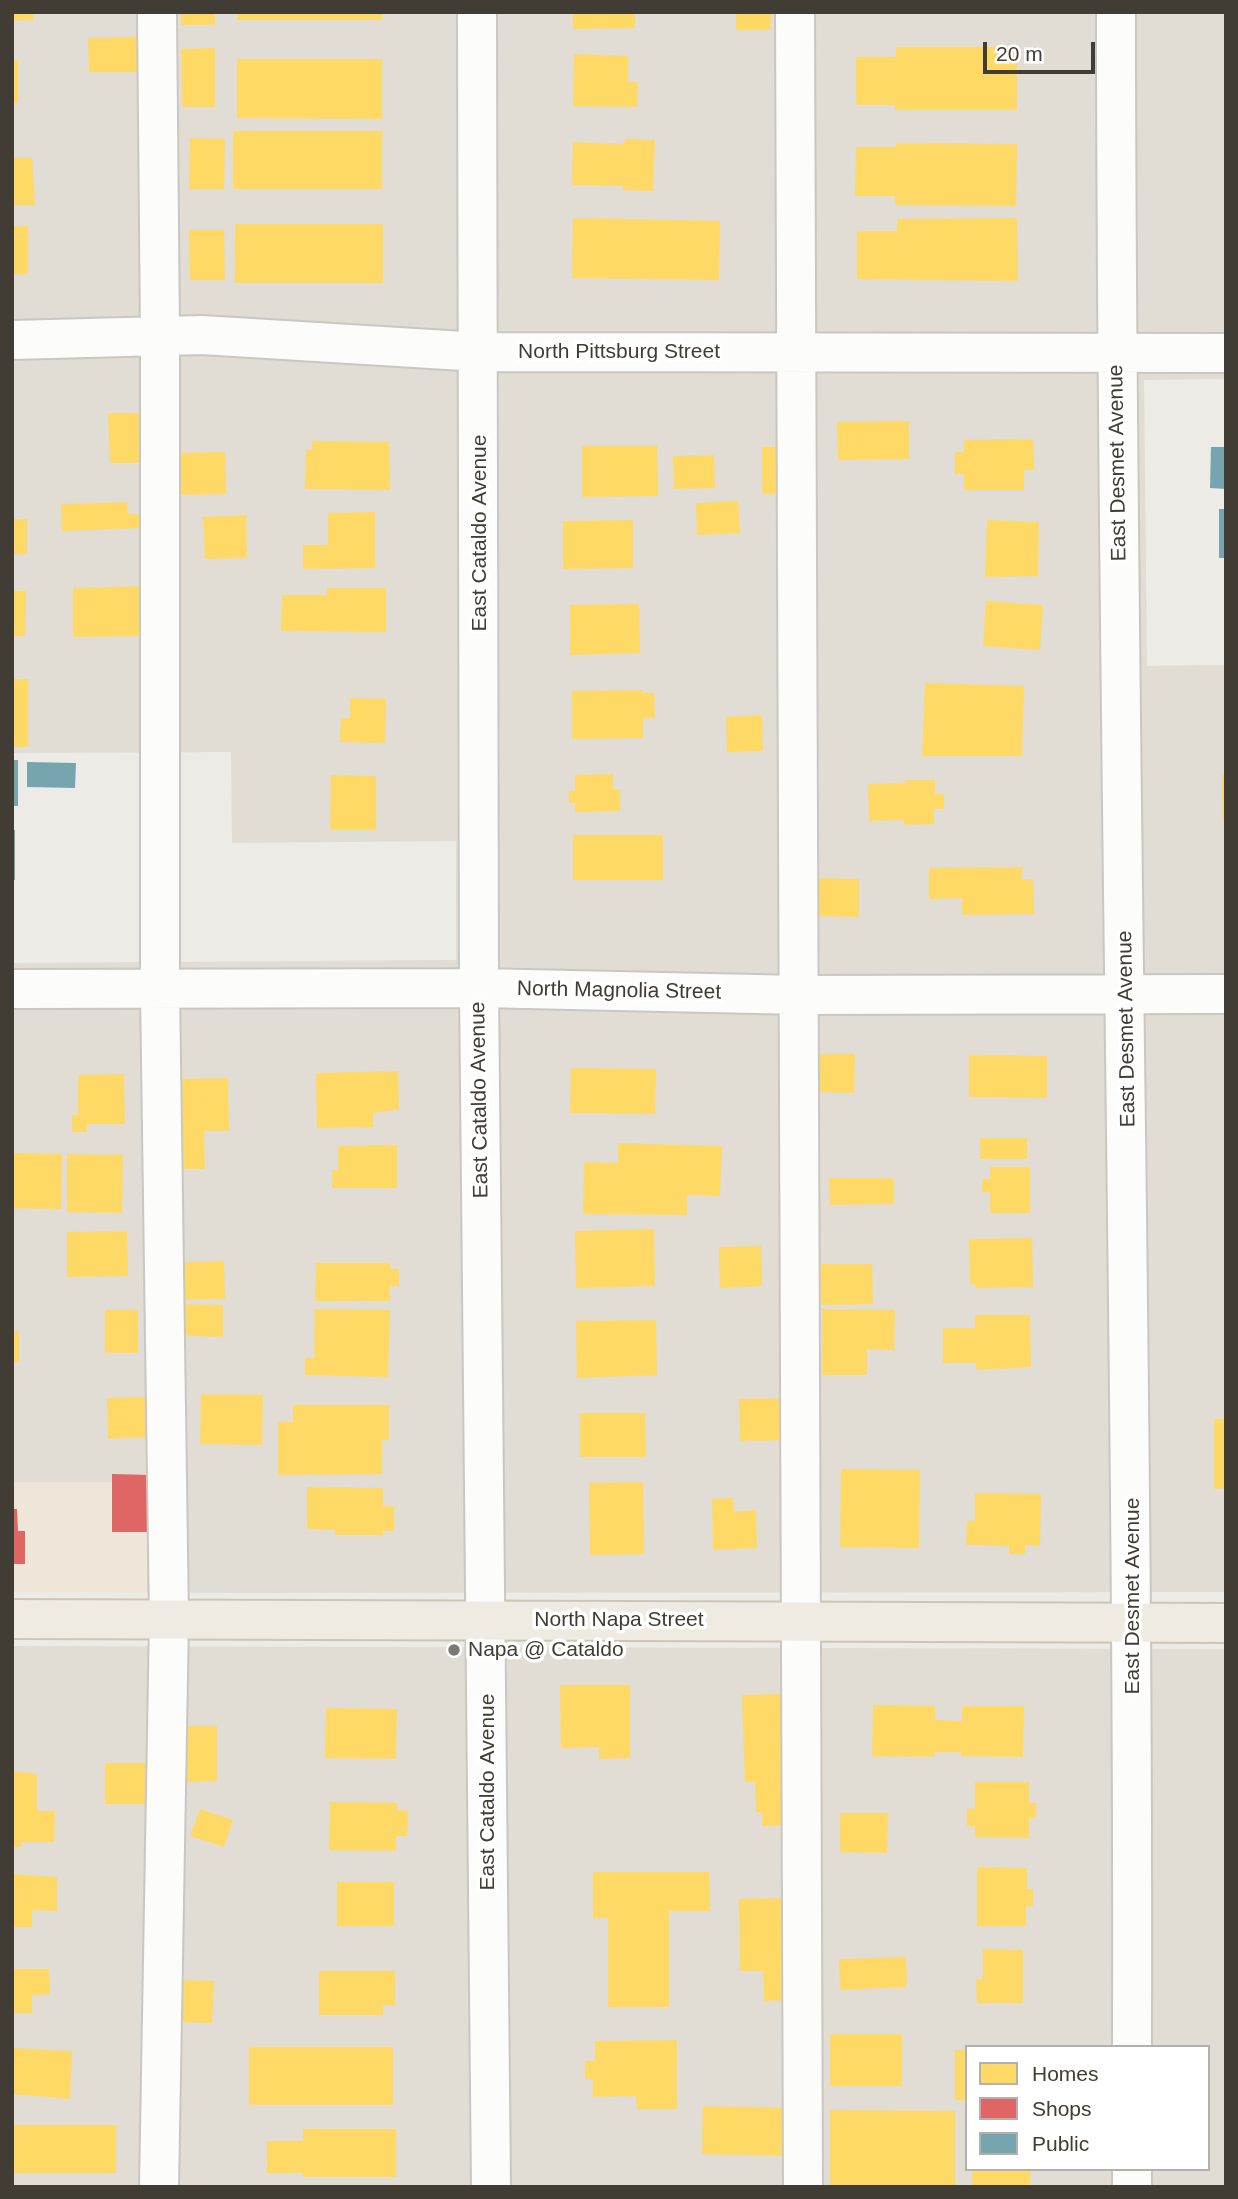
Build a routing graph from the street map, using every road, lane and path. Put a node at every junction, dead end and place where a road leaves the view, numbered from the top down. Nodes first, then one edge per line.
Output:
1 (157, 12) edge
2 (477, 12) edge
3 (795, 12) edge
4 (1116, 12) edge
5 (160, 335) junction
6 (12, 340) edge
7 (480, 352) junction
8 (797, 353) junction
9 (1116, 353) junction
10 (1226, 353) edge
11 (479, 988) junction
12 (12, 989) edge
13 (160, 989) junction
14 (1127, 993) junction
15 (1226, 994) edge
16 (801, 995) junction
17 (12, 1619) edge
18 (169, 1619) junction
19 (487, 1620) junction
20 (803, 1621) junction
21 (1133, 1623) junction
22 (1226, 1623) edge
23 (1132, 2045) edge
24 (159, 2187) edge
25 (491, 2187) edge
26 (803, 2187) edge

1 - 5 street
2 - 7 street, East Cataldo Avenue
3 - 8 street
4 - 9 street, East Desmet Avenue
5 - 6 street, North Pittsburg Street
5 - 7 street, North Pittsburg Street
5 - 13 street
7 - 8 street, North Pittsburg Street
7 - 11 street, East Cataldo Avenue
8 - 9 street, North Pittsburg Street
8 - 16 street
9 - 10 street, North Pittsburg Street
9 - 14 street, East Desmet Avenue
11 - 13 street, North Magnolia Street
11 - 16 street, North Magnolia Street
11 - 19 street, East Cataldo Avenue
12 - 13 street, North Magnolia Street
13 - 18 street
14 - 15 street, North Magnolia Street
14 - 16 street, North Magnolia Street
14 - 21 street, East Desmet Avenue
16 - 20 street
17 - 18 main road, North Napa Street
18 - 19 main road, North Napa Street
18 - 24 street
19 - 20 main road, North Napa Street
19 - 25 street, East Cataldo Avenue
20 - 21 main road, North Napa Street
20 - 26 street
21 - 22 main road, North Napa Street
21 - 23 street, East Desmet Avenue

